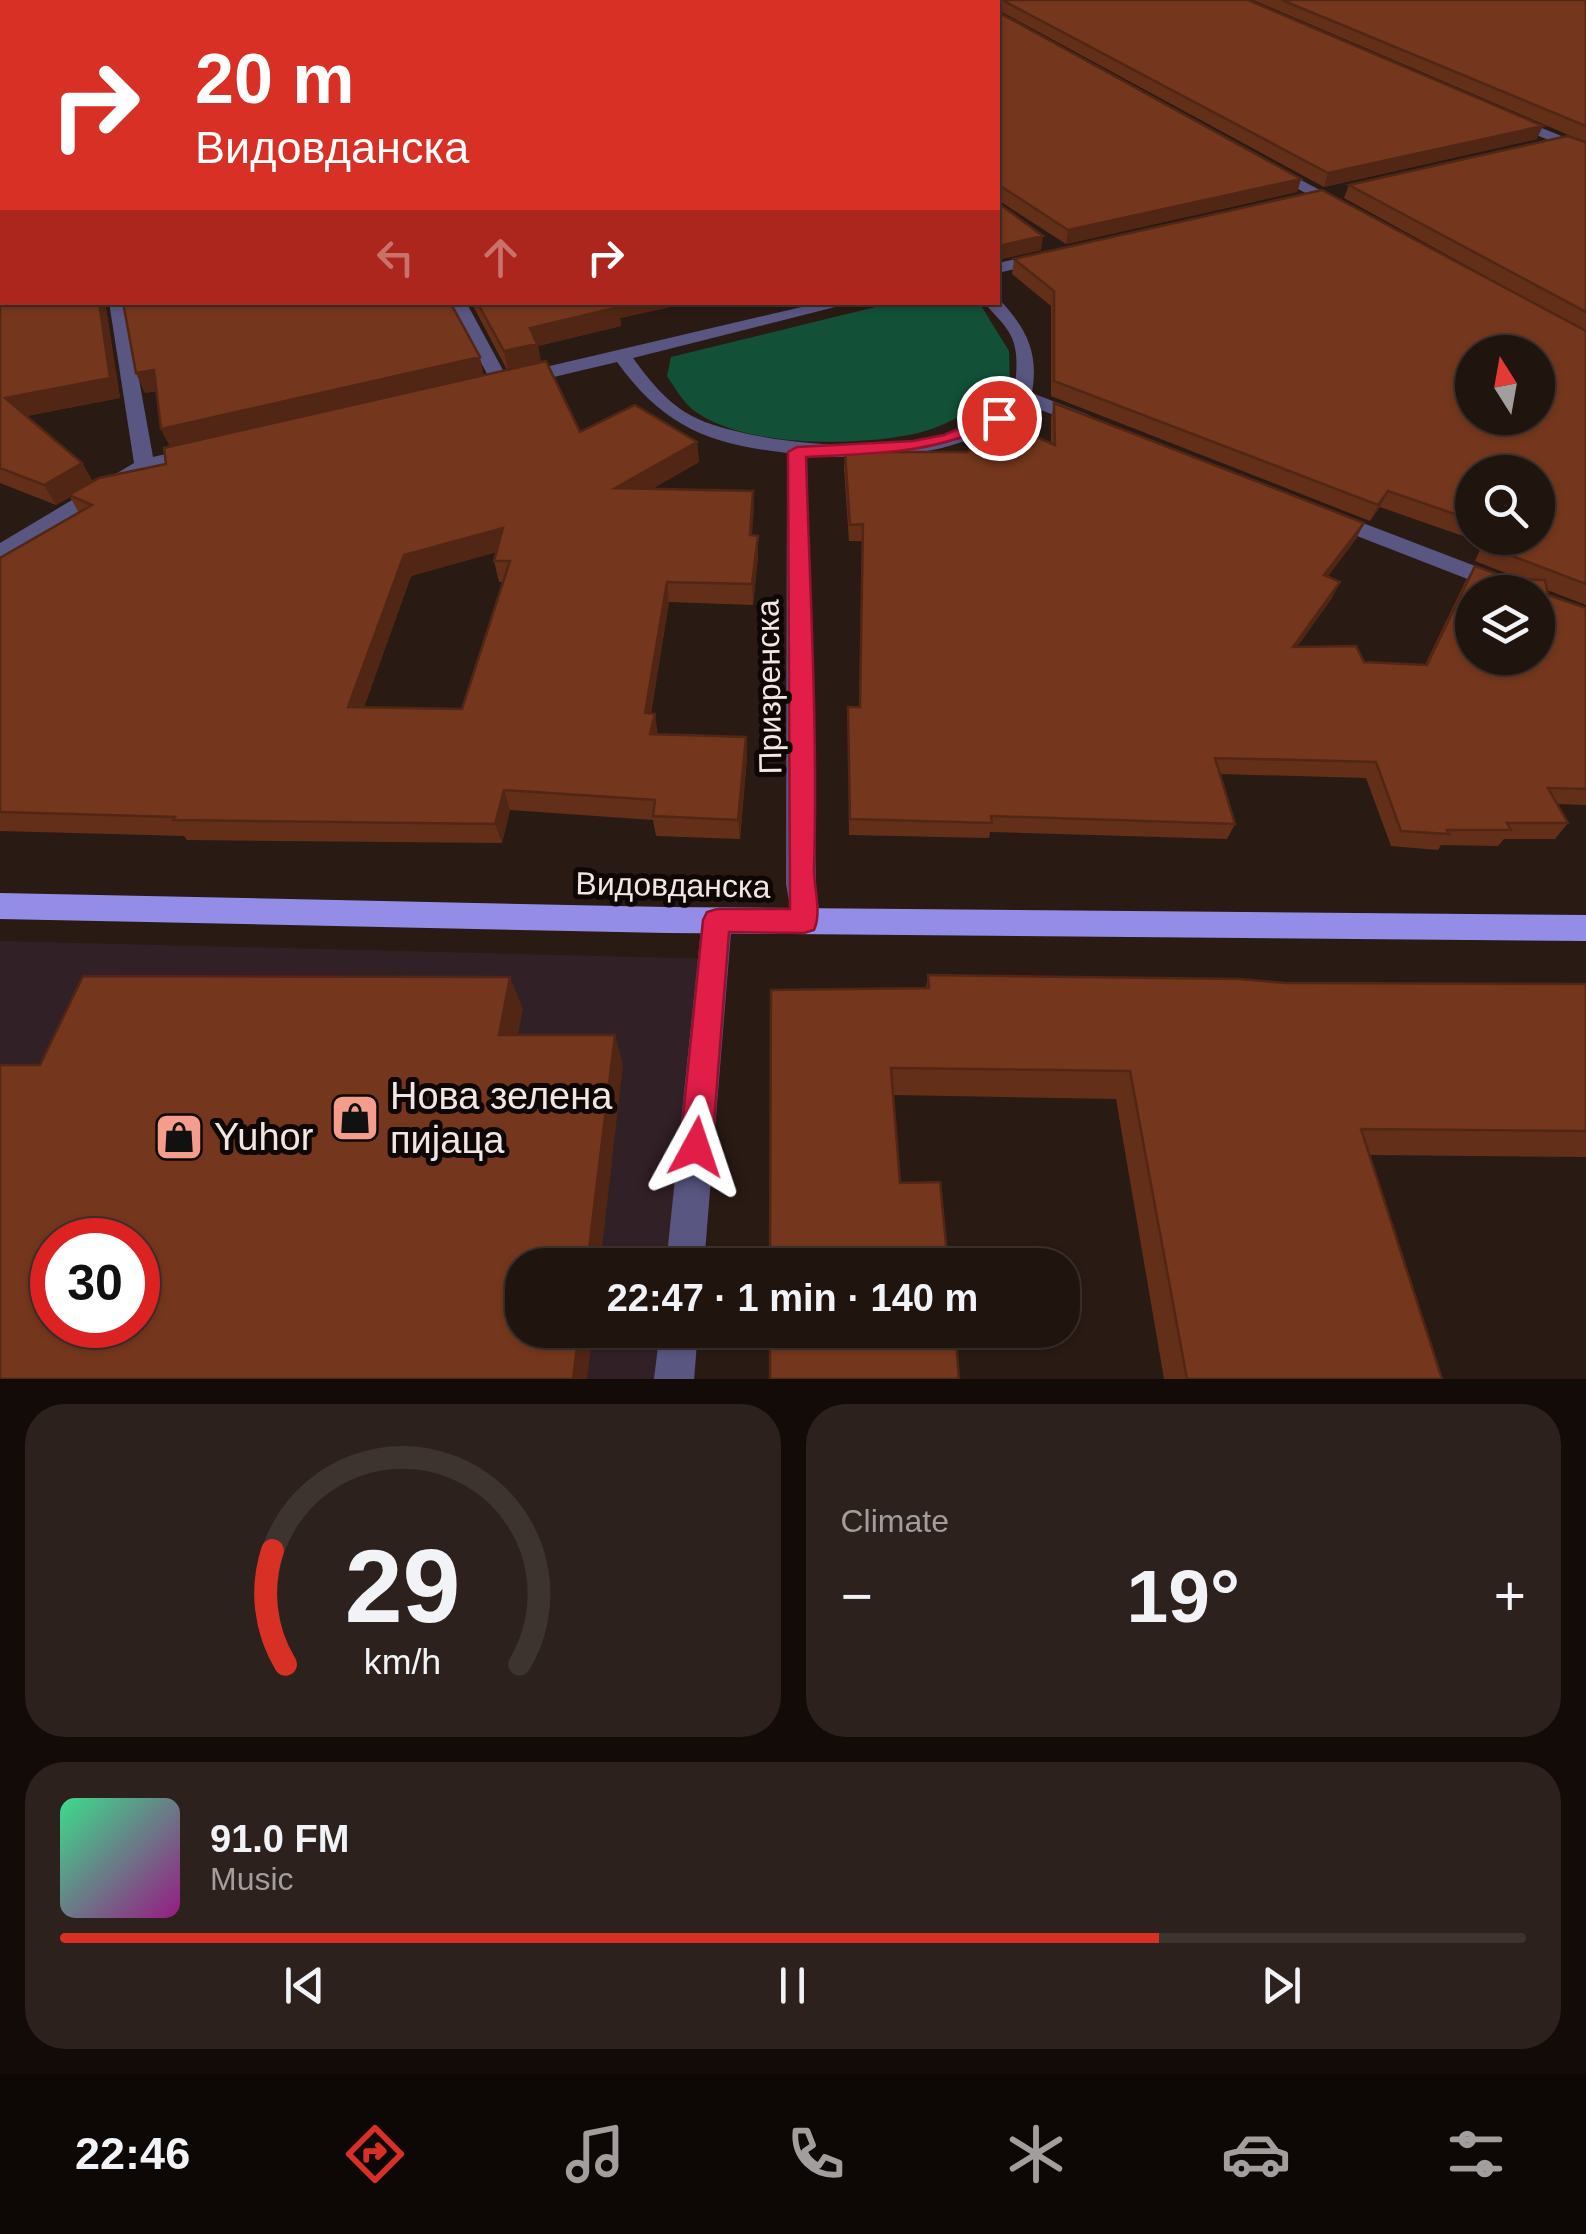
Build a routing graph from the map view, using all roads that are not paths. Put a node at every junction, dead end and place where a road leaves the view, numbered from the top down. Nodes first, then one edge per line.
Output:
1 (1489, 110) edge
2 (1562, 141) junction
3 (1525, 149) edge
4 (1586, 151) edge
5 (1251, 157) edge
6 (1338, 191) edge
7 (1319, 195) junction
8 (1301, 199) edge
9 (1352, 213) edge
10 (1046, 242) dead end
11 (1000, 268) edge
12 (117, 305) edge
13 (458, 305) edge
14 (995, 305) edge
15 (798, 308) edge
16 (622, 356) junction
17 (1022, 396) junction
18 (1096, 425) edge
19 (219, 448) edge
20 (797, 452) junction
21 (144, 465) junction
22 (1300, 505) edge
23 (0, 553) edge
24 (1479, 575) edge
25 (0, 906) edge
26 (717, 920) junction
27 (804, 921) junction
28 (1586, 928) edge
29 (687, 1248) edge
30 (677, 1348) edge
31 (674, 1379) edge

1 - 2 street
2 - 3 street
2 - 4 street
5 - 7 street
6 - 7 street
7 - 8 street
7 - 9 street
10 - 11 street
12 - 21 street
13 - 16 street
14 - 17 street
15 - 16 street
16 - 20 street
17 - 18 street
17 - 20 street
19 - 21 street
20 - 27 street, Призренска
21 - 23 street
22 - 24 street
25 - 26 main road, Видовданска
26 - 27 main road, Видовданска
26 - 29 street
27 - 28 main road, Видовданска
30 - 31 street

